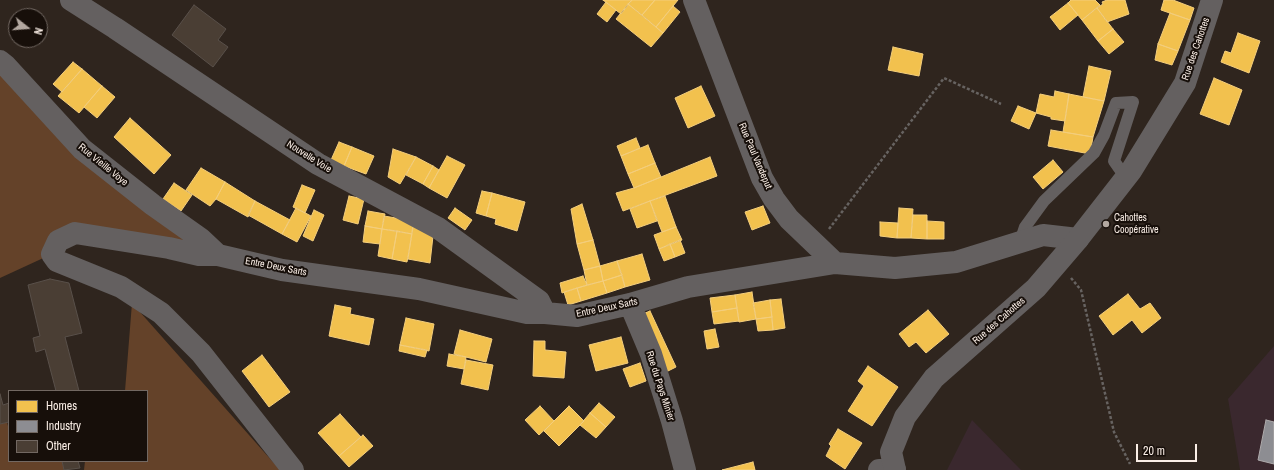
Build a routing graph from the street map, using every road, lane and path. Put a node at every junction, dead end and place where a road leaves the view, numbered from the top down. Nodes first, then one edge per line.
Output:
1 (71, 0) edge
2 (694, 0) edge
3 (1212, 0) edge
4 (0, 61) edge
5 (1001, 104) dead end
6 (1126, 178) junction
7 (1078, 240) junction
8 (1020, 242) junction
9 (817, 245) junction
10 (218, 255) junction
11 (835, 263) junction
12 (1058, 263) junction
13 (630, 304) junction
14 (545, 313) junction
15 (1130, 464) dead end
16 (294, 470) edge
17 (685, 470) edge
18 (879, 470) edge
19 (895, 470) edge

1 - 14 street, Nouvelle Voie
2 - 9 street, Rue Paul Vandeput
3 - 6 street, Rue des Cahottes
4 - 10 street, Rue Vieille Voye
5 - 9 path
6 - 7 street, Rue des Cahottes
6 - 8 lane
7 - 8 street
7 - 12 street, Rue des Cahottes
8 - 11 street
9 - 11 street, Rue Paul Vandeput
10 - 14 street, Entre Deux Sarts
10 - 16 street, Entre Deux Sarts
11 - 13 street, Entre Deux Sarts
12 - 15 path
12 - 19 street, Rue des Cahottes
13 - 14 street, Entre Deux Sarts
13 - 17 street, Rue du Pays Minier
18 - 19 street

